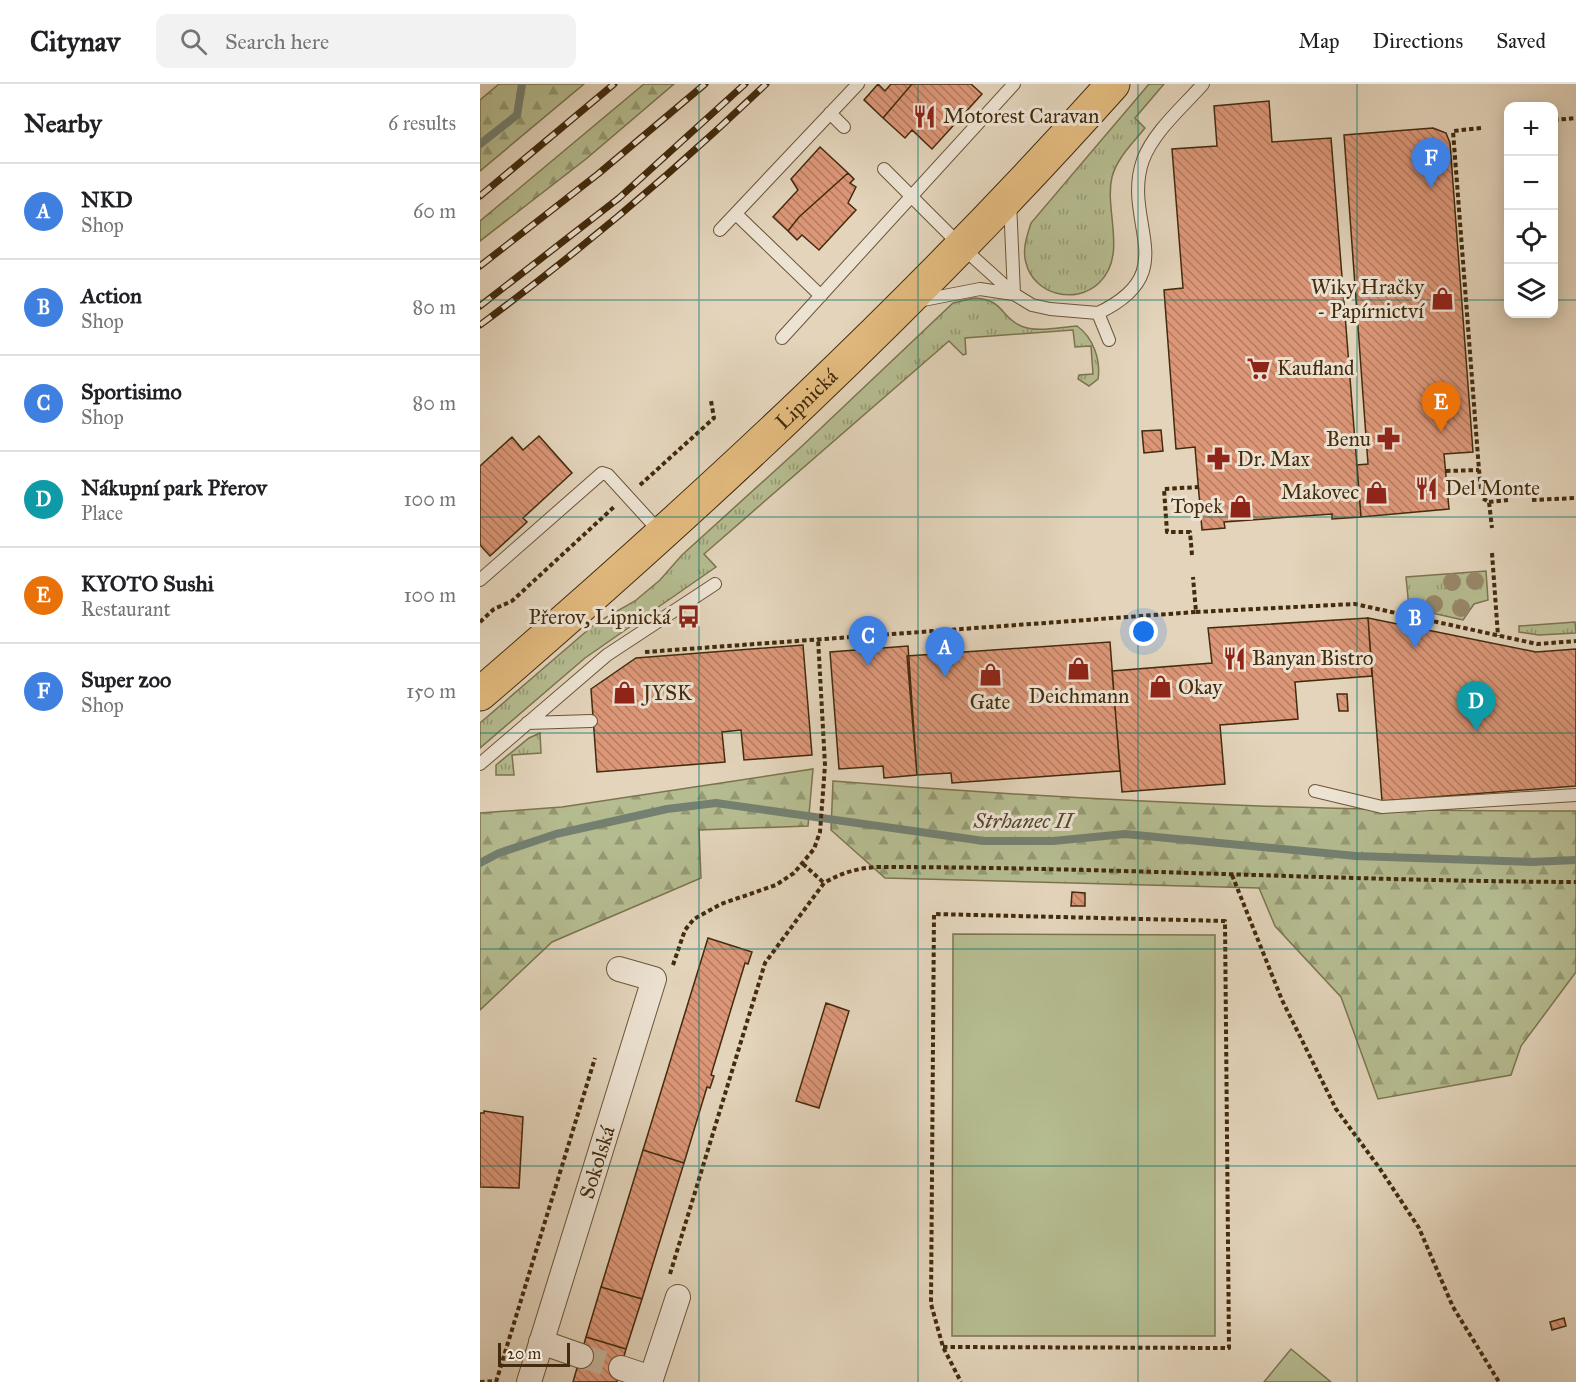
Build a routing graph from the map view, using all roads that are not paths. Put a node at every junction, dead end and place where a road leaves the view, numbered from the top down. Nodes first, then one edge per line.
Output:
1 (858, 84) edge
2 (1014, 84) edge
3 (1113, 84) edge
4 (1203, 84) edge
5 (830, 113) junction
6 (844, 127) dead end
7 (884, 170) dead end
8 (913, 196) junction
9 (1010, 197) junction
10 (736, 214) junction
11 (720, 230) dead end
12 (963, 248) junction
13 (1014, 294) junction
14 (821, 296) junction
15 (903, 304) junction
16 (1098, 313) junction
17 (782, 338) dead end
18 (1109, 340) dead end
19 (660, 532) junction
20 (480, 580) edge
21 (715, 584) dead end
22 (480, 694) edge
23 (591, 721) dead end
24 (527, 723) junction
25 (480, 764) edge
26 (1315, 791) dead end
27 (1576, 795) edge
28 (619, 969) dead end
29 (674, 1286) road end
30 (541, 1342) junction
31 (581, 1356) tunnel mouth
32 (621, 1368) tunnel mouth
33 (651, 1380) edge
34 (529, 1382) edge

1 - 5 lane
2 - 8 lane
3 - 9 main road, Lipnická
4 - 16 lane
5 - 6 lane
5 - 10 lane
7 - 8 lane
8 - 12 lane
8 - 14 lane
9 - 12 main road, Lipnická
9 - 13 lane
10 - 11 lane
10 - 14 lane
12 - 13 lane
12 - 15 main road, Lipnická
13 - 15 lane
13 - 16 lane
14 - 17 lane
15 - 19 main road, Lipnická
16 - 18 lane
19 - 20 lane
19 - 22 main road, Lipnická
21 - 24 lane
23 - 24 lane
24 - 25 lane
26 - 27 lane
28 - 30 street, Sokolská
29 - 33 street
30 - 31 street
30 - 34 street, Sokolská
32 - 33 street

